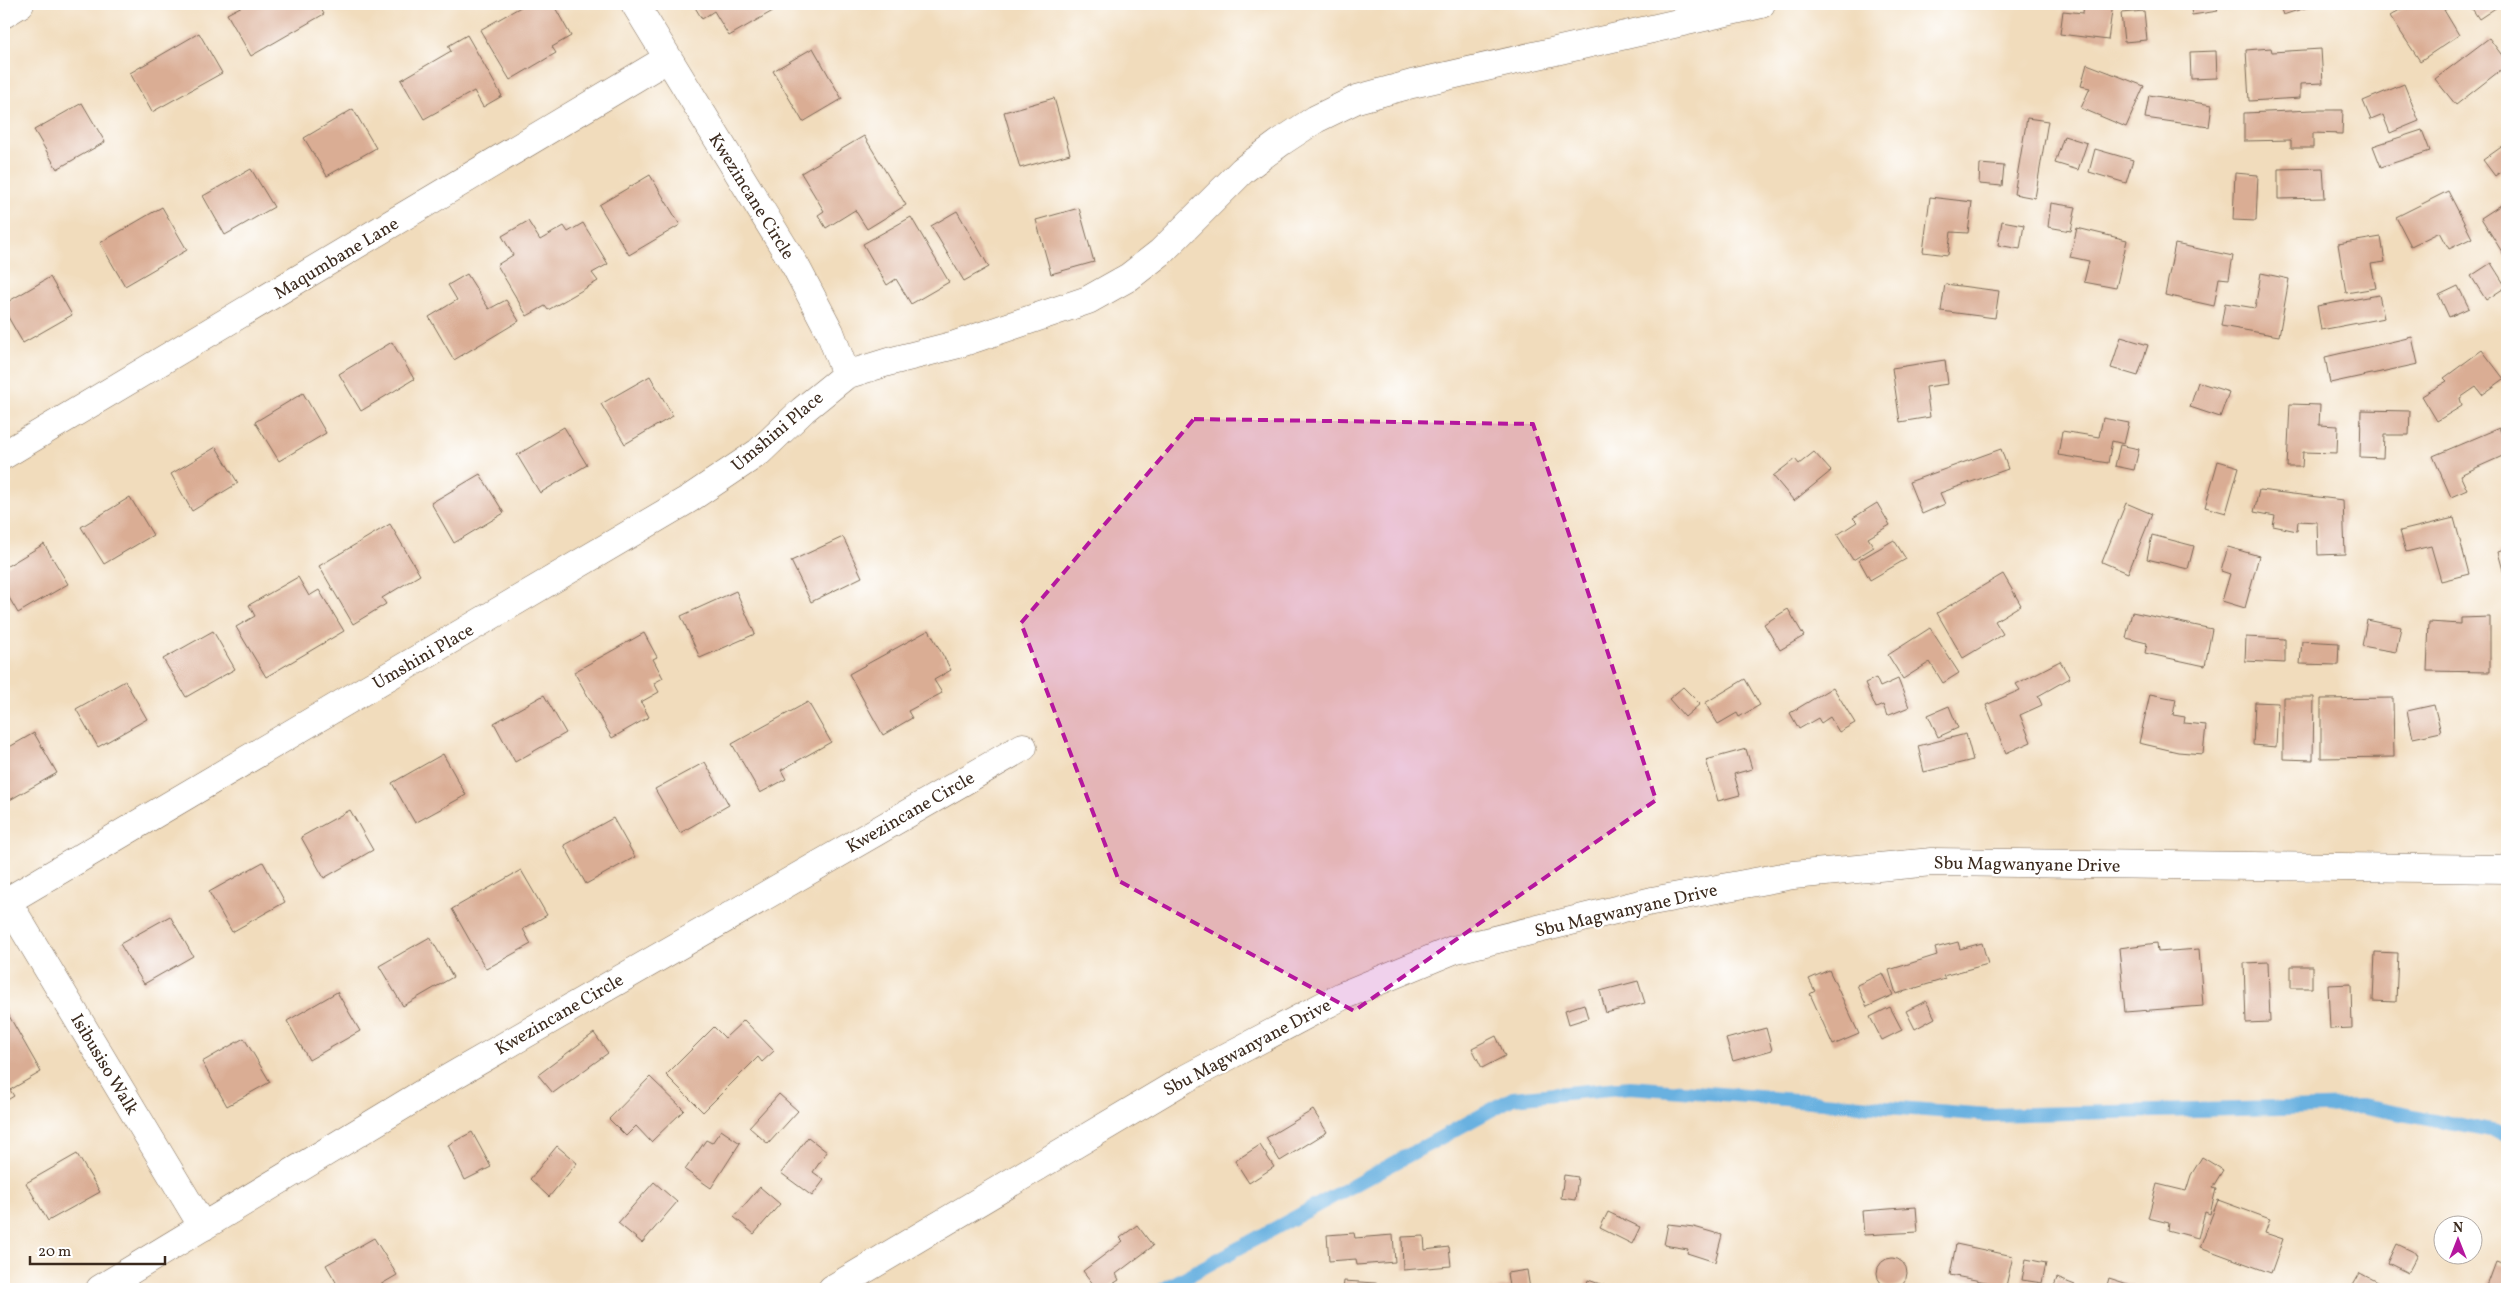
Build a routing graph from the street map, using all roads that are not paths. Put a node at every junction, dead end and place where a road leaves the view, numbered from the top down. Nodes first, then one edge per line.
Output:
1 (20, 4) edge
2 (635, 4) edge
3 (1761, 4) edge
4 (4, 14) edge
5 (667, 59) junction
6 (837, 382) junction
7 (4, 455) edge
8 (1023, 747) dead end
9 (2507, 870) edge
10 (5, 902) edge
11 (203, 1226) junction
12 (100, 1289) edge
13 (832, 1289) edge

1 - 4 street
2 - 5 street, Kwezincane Circle
3 - 6 street
5 - 6 street, Kwezincane Circle
5 - 7 street, Maqumbane Lane
6 - 10 street, Umshini Place
8 - 11 street, Kwezincane Circle
9 - 13 street, Sbu Magwanyane Drive
10 - 11 street, Isibusiso Walk
11 - 12 street, Kwezincane Circle

